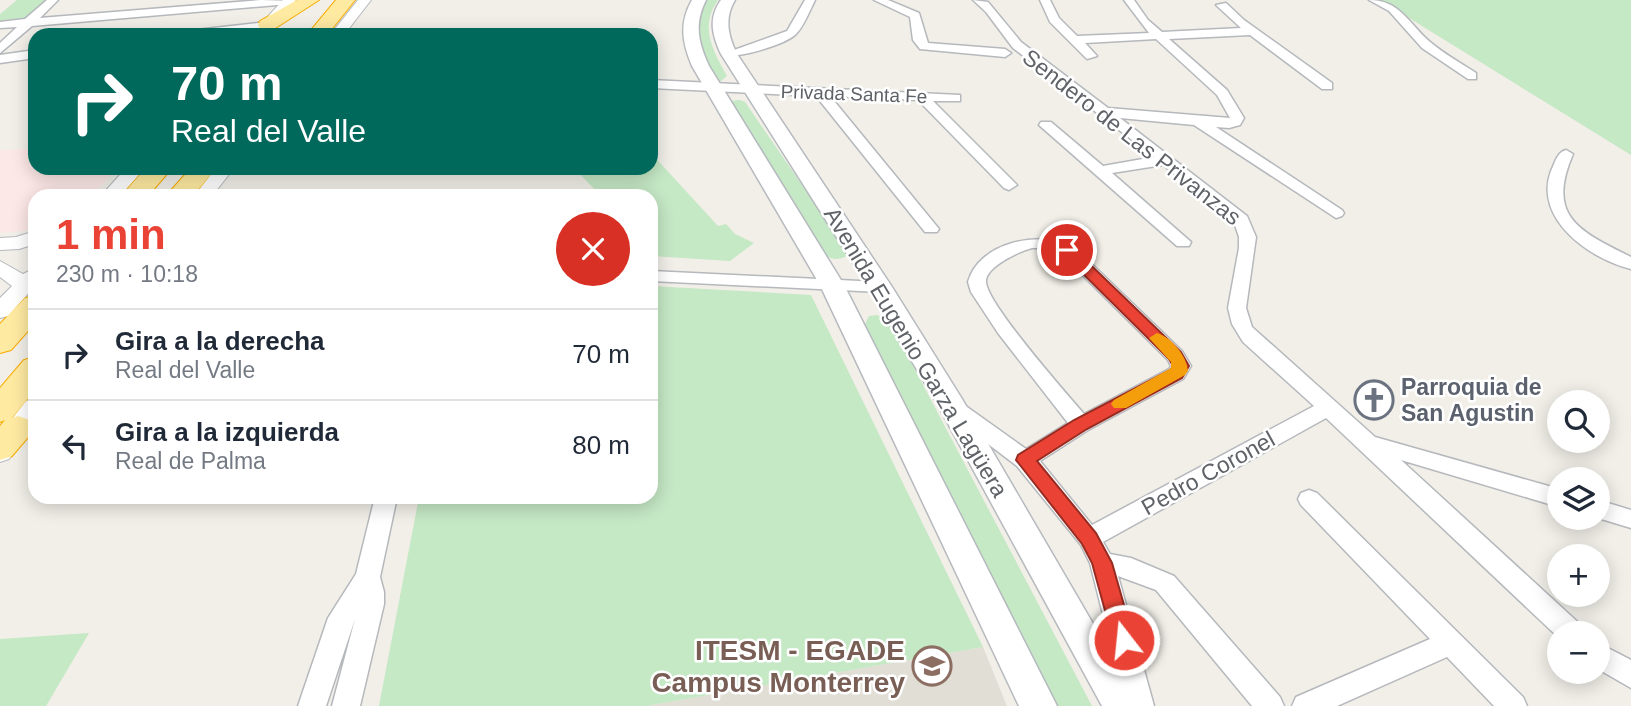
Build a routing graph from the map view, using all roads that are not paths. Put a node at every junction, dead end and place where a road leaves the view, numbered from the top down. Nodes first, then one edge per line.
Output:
1 (53, 0) edge
2 (208, 0) edge
3 (290, 0) edge
4 (312, 0) edge
5 (354, 0) edge
6 (365, 0) edge
7 (699, 0) edge
8 (728, 0) edge
9 (810, 0) edge
10 (879, 0) edge
11 (978, 0) edge
12 (1129, 0) edge
13 (1374, 0) edge
14 (1045, 1) edge
15 (1222, 5) dead end
16 (340, 7) edge
17 (197, 10) junction
18 (31, 24) junction
19 (0, 25) edge
20 (272, 28) edge
21 (274, 28) edge
22 (323, 28) edge
23 (343, 28) edge
24 (0, 30) edge
25 (1254, 31) junction
26 (1158, 34) junction
27 (1074, 40) junction
28 (755, 42) junction
29 (725, 46) junction
30 (0, 50) edge
31 (1005, 53) dead end
32 (28, 55) edge
33 (1091, 55) dead end
34 (0, 59) edge
35 (1472, 76) dead end
36 (658, 84) edge
37 (1327, 86) dead end
38 (711, 88) junction
39 (752, 90) junction
40 (820, 92) junction
41 (922, 97) junction
42 (955, 98) dead end
43 (1101, 112) junction
44 (1198, 122) junction
45 (1046, 125) dead end
46 (1566, 153) dead end
47 (1164, 160) junction
48 (1100, 170) junction
49 (130, 175) edge
50 (154, 175) edge
51 (198, 175) edge
52 (220, 175) edge
53 (1009, 185) dead end
54 (116, 189) edge
55 (140, 189) edge
56 (185, 189) edge
57 (208, 189) edge
58 (1336, 213) dead end
59 (931, 229) dead end
60 (18, 241) edge
61 (1184, 242) dead end
62 (0, 261) edge
63 (1631, 264) edge
64 (0, 267) edge
65 (658, 275) edge
66 (832, 285) junction
67 (28, 286) edge
68 (880, 287) junction
69 (28, 290) edge
70 (28, 293) edge
71 (0, 311) edge
72 (0, 343) edge
73 (28, 386) edge
74 (952, 406) junction
75 (1327, 408) junction
76 (1081, 425) junction
77 (11, 429) edge
78 (1368, 443) junction
79 (1025, 460) junction
80 (1547, 495) edge
81 (1309, 499) dead end
82 (384, 504) edge
83 (1610, 513) edge
84 (1631, 519) edge
85 (1089, 538) junction
86 (1102, 563) junction
87 (368, 577) junction
88 (1559, 621) edge
89 (1450, 643) junction
90 (1610, 662) edge
91 (1631, 675) edge
92 (348, 695) edge
93 (315, 696) edge
94 (1038, 706) edge
95 (1122, 706) edge
96 (1140, 706) edge
97 (1270, 706) edge
98 (1306, 706) edge
99 (1513, 706) edge

1 - 18 street
2 - 17 street
3 - 17 street
3 - 20 street
4 - 21 highway
5 - 16 highway
6 - 23 street
7 - 38 main road, Avenida Eugenio Garza Lagüera
8 - 29 main road
9 - 28 street
10 - 31 street
11 - 43 street, Sendero de Las Privanzas
12 - 26 street
13 - 35 street
14 - 27 street
15 - 25 street
16 - 22 highway
17 - 18 street
18 - 19 street
18 - 24 street
18 - 30 street
25 - 26 street
25 - 37 street
26 - 27 street
26 - 44 street
27 - 33 street
28 - 29 street
28 - 29 street
29 - 39 main road, Avenida Eugenio Garza Lagüera
32 - 34 street
36 - 38 street, Privada Santa Fe
38 - 39 street, Privada Santa Fe
38 - 66 main road, Avenida Eugenio Garza Lagüera
39 - 40 street, Privada Santa Fe
39 - 68 main road, Avenida Eugenio Garza Lagüera
40 - 41 street, Privada Santa Fe
40 - 59 street
41 - 42 street, Privada Santa Fe
41 - 53 street
43 - 44 street
43 - 47 street, Sendero de Las Privanzas
44 - 58 street
45 - 48 street
46 - 63 street
47 - 48 street
47 - 75 street, Sendero de Las Privanzas
48 - 61 street
49 - 54 street
50 - 55 highway
51 - 56 highway
52 - 57 street
60 - 62 street
64 - 67 street
65 - 66 street
66 - 68 street
66 - 94 main road, Avenida Eugenio Garza Lagüera
68 - 74 main road, Avenida Eugenio Garza Lagüera
69 - 71 street
70 - 72 highway
73 - 77 highway
74 - 79 street
74 - 95 main road, Avenida Eugenio Garza Lagüera
75 - 78 street, Sendero de Las Privanzas
75 - 85 street, Pedro Coronel
76 - 76 street
76 - 79 street
78 - 80 street, Sendero de Las Privanzas
78 - 88 street, Sendero de Las Privanzas
79 - 85 street
81 - 89 street
82 - 87 street
83 - 84 street
85 - 86 street
86 - 96 street
86 - 97 street
87 - 92 street
87 - 93 street
89 - 98 street
89 - 99 street
90 - 91 street
92 - 93 street

